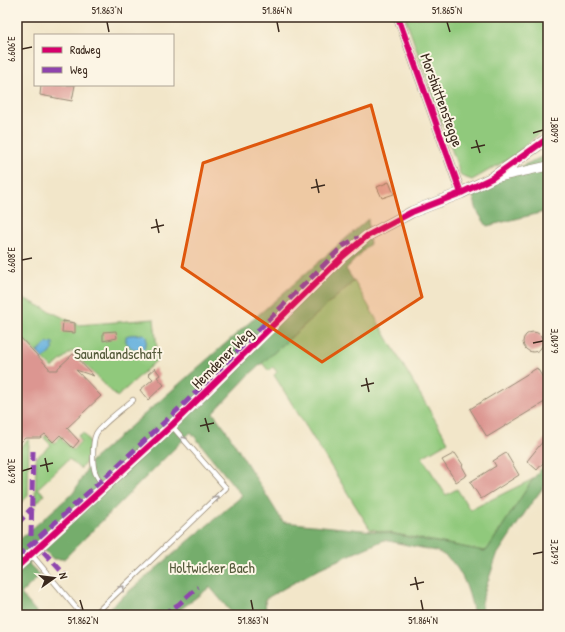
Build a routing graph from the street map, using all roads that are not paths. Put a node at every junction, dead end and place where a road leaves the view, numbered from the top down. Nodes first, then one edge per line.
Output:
1 (398, 17) edge
2 (548, 138) edge
3 (548, 166) edge
4 (492, 178) junction
5 (461, 193) junction
6 (133, 400) dead end
7 (172, 425) junction
8 (105, 487) junction
9 (31, 554) junction
10 (17, 567) edge
11 (82, 615) edge
12 (94, 615) edge

1 - 5 street, Morshüttenstegge
2 - 4 street, Hemdener Weg
3 - 4 street
4 - 5 street, Hemdener Weg
5 - 7 street, Hemdener Weg
6 - 8 lane
7 - 8 street, Hemdener Weg
12 -> 7 lane
8 - 9 street, Hemdener Weg
9 - 10 street, Hemdener Weg
9 - 11 lane

